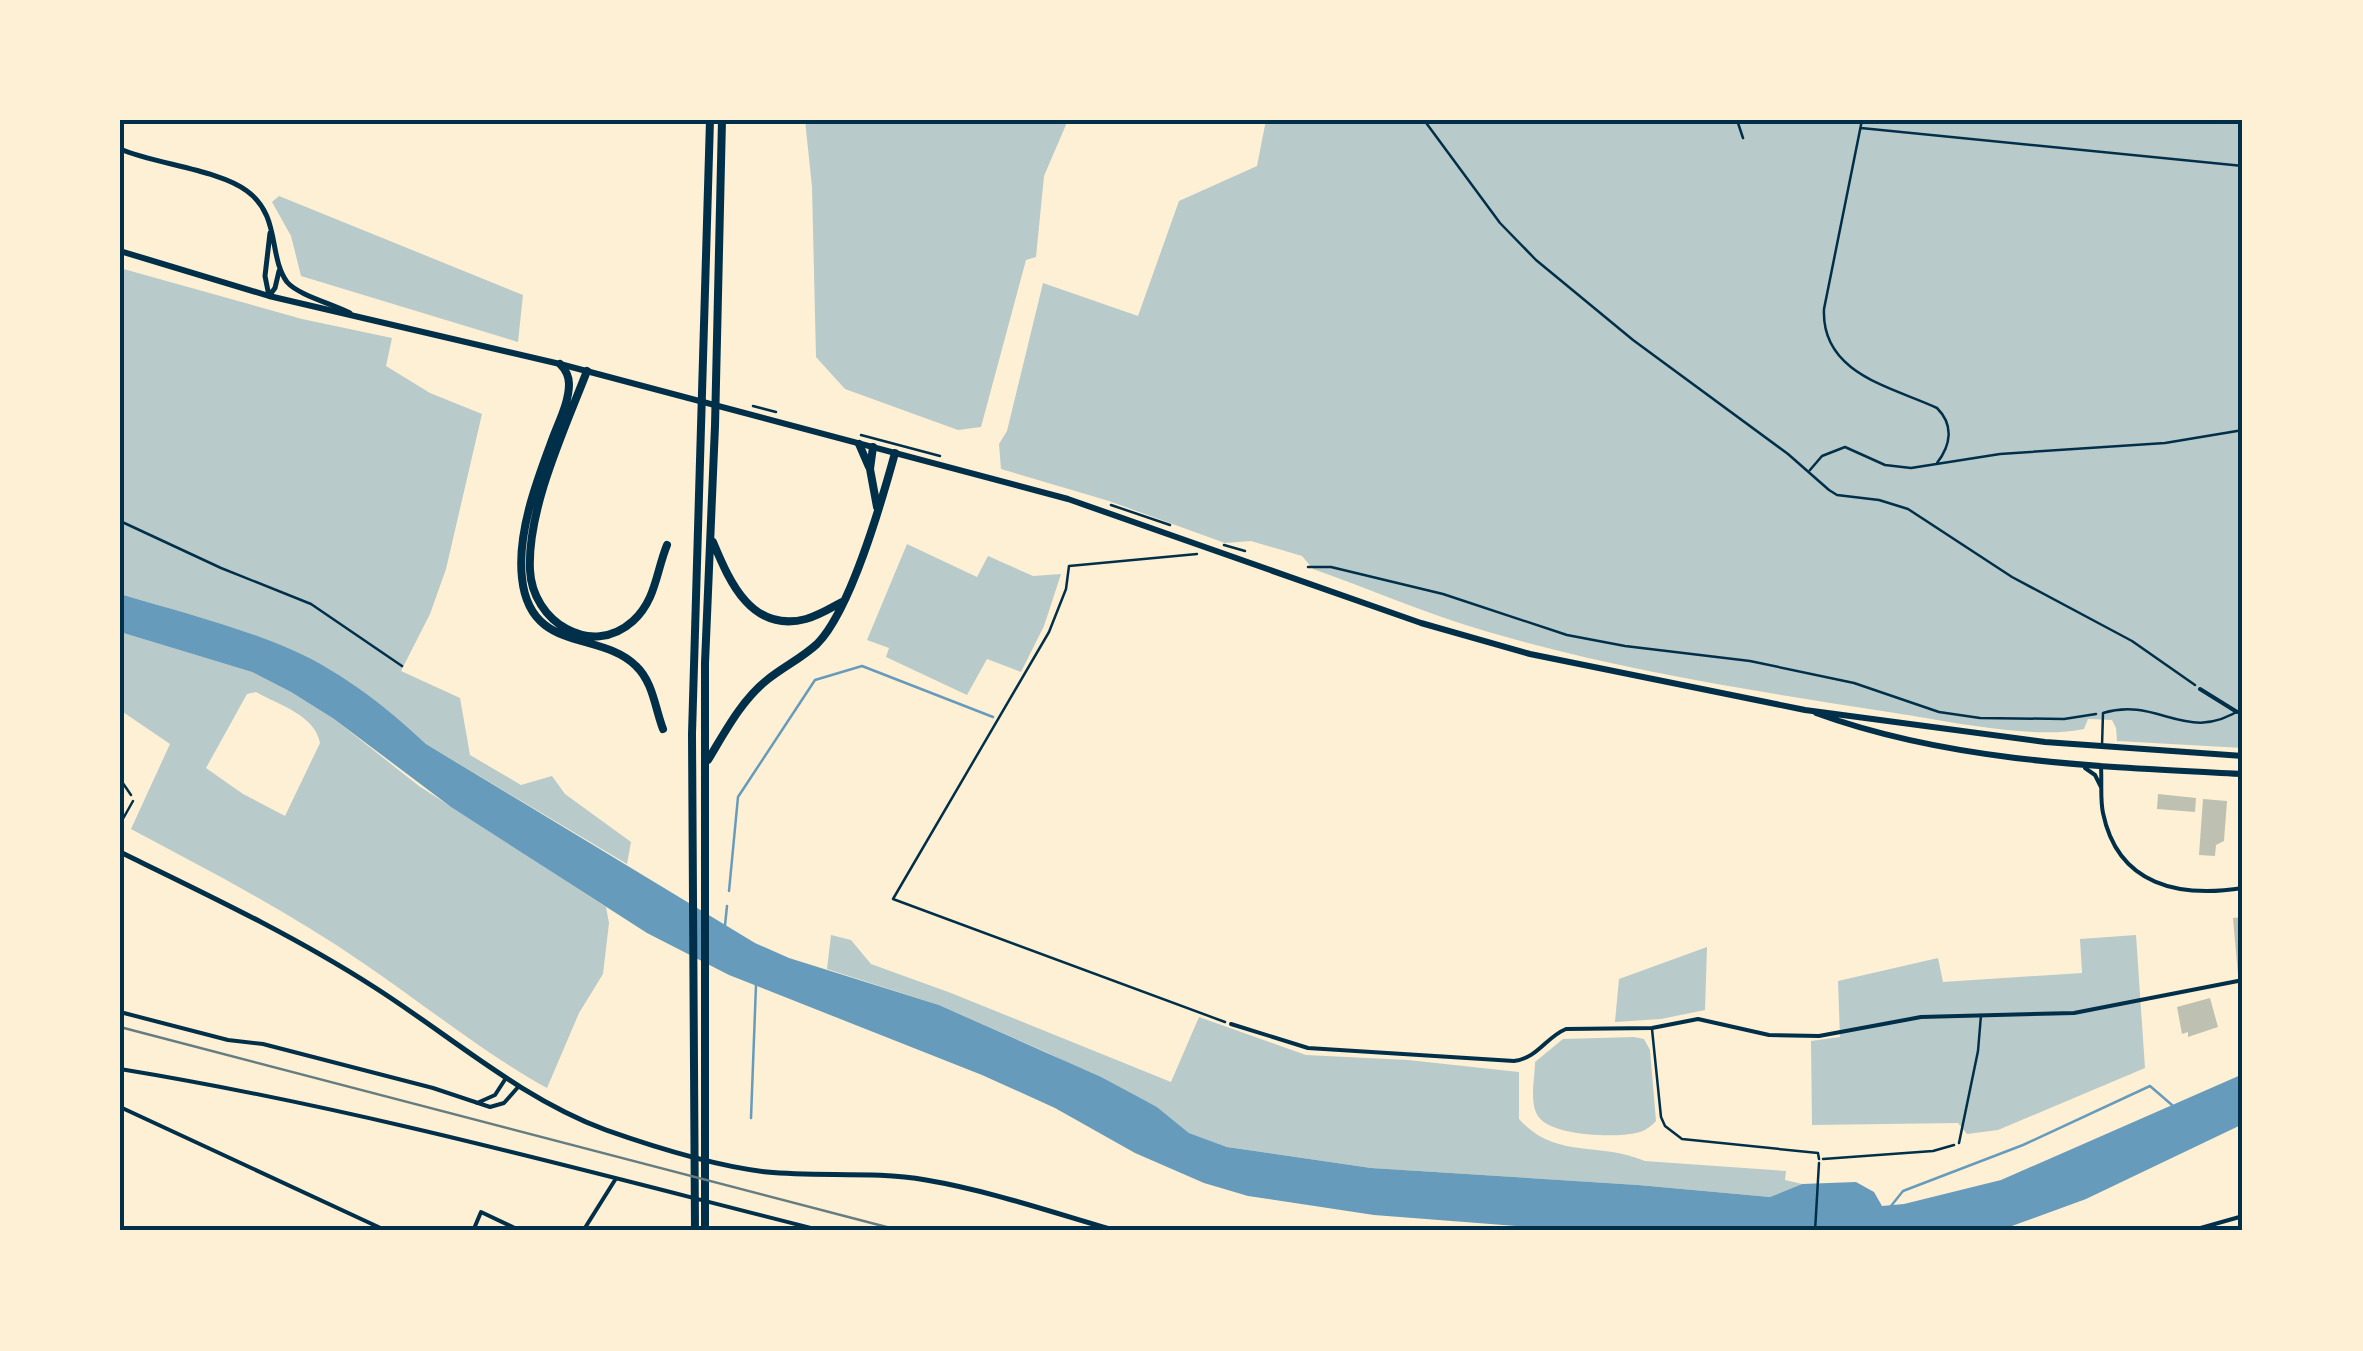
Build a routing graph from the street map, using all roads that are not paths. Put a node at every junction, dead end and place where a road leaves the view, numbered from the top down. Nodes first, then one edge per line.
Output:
1 (710, 120) edge
2 (722, 120) edge
3 (120, 149) edge
4 (270, 230) junction
5 (120, 251) edge
6 (280, 268) junction
7 (269, 296) junction
8 (356, 316) junction
9 (560, 364) junction
10 (587, 371) junction
11 (859, 444) junction
12 (872, 447) junction
13 (895, 452) junction
14 (870, 469) junction
15 (878, 513) junction
16 (710, 536) junction
17 (667, 545) dead end
18 (842, 602) junction
19 (2200, 689) road end
20 (2243, 708) edge
21 (1805, 710) junction
22 (2237, 712) junction
23 (663, 728) dead end
24 (2102, 747) junction
25 (2243, 756) edge
26 (2066, 761) junction
27 (706, 764) junction
28 (2101, 764) junction
29 (2243, 774) edge
30 (2102, 790) junction
31 (133, 802) road end
32 (120, 824) edge
33 (120, 852) edge
34 (2243, 888) edge
35 (2243, 980) edge
36 (120, 1012) edge
37 (1981, 1014) junction
38 (1231, 1024) road end
39 (1652, 1028) junction
40 (120, 1070) edge
41 (506, 1078) junction
42 (519, 1086) junction
43 (477, 1103) junction
44 (120, 1107) edge
45 (1959, 1144) road end
46 (1819, 1161) road end
47 (616, 1178) junction
48 (2243, 1216) edge
49 (388, 1231) edge
50 (473, 1231) edge
51 (521, 1231) edge
52 (584, 1231) edge
53 (695, 1231) edge
54 (705, 1231) edge
55 (823, 1231) edge
56 (1117, 1231) edge
57 (2190, 1231) edge

1 - 53 highway
2 - 16 highway
3 - 4 street
4 - 6 street
4 - 7 street
5 - 7 main road
6 - 7 street
6 - 8 street
7 - 8 main road
8 - 9 main road
9 - 10 main road
9 - 23 highway
10 - 11 main road
10 - 17 highway
11 - 12 main road
11 - 14 highway
12 - 13 main road
12 - 14 highway
13 - 15 highway
13 - 21 main road
14 - 15 highway
15 - 18 highway
16 - 18 highway
16 - 27 highway
18 - 27 highway
19 - 22 street
20 - 22 lane
21 - 24 main road
21 - 26 main road
22 - 24 lane
24 - 25 main road
24 - 28 main road
26 - 28 main road
26 - 30 street
27 - 54 highway
28 - 29 main road
28 - 30 street
30 - 34 street
31 - 32 lane
33 - 41 street
35 - 37 street
36 - 43 street
37 - 39 street
37 - 45 lane
38 - 39 street
39 - 46 lane
40 - 47 street
41 - 42 street
41 - 43 street
42 - 43 street
42 - 56 street
44 - 49 street
47 - 52 street
47 - 55 street
48 - 57 street
50 - 51 street

